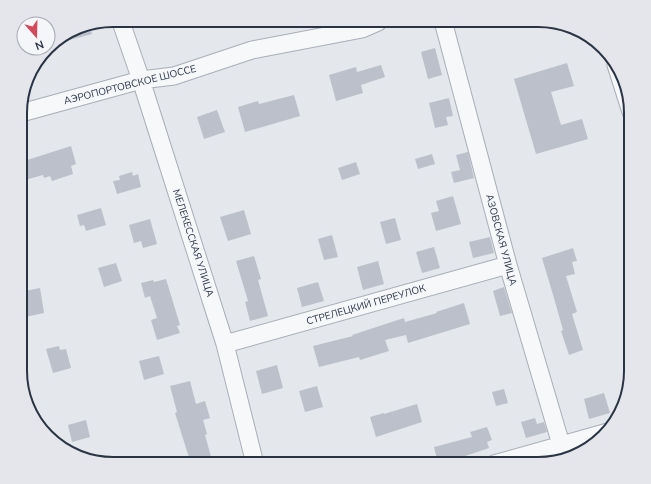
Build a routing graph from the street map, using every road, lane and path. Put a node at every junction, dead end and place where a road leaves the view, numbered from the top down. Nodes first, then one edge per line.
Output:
1 (123, 27) edge
2 (367, 27) edge
3 (445, 27) edge
4 (141, 80) junction
5 (27, 112) edge
6 (508, 265) junction
7 (225, 344) junction
8 (591, 439) edge
9 (563, 451) edge
10 (253, 457) edge
11 (531, 457) edge

1 - 4 street, МЕЛЕКЕССКАЯ УЛИЦА
2 - 4 street, АЭРОПОРТОВСКОЕ ШОССЕ
3 - 6 street, АЗОВСКАЯ УЛИЦА
4 - 5 street, АЭРОПОРТОВСКОЕ ШОССЕ
4 - 7 street, МЕЛЕКЕССКАЯ УЛИЦА
6 - 7 street, СТРЕЛЕЦКИЙ ПЕРЕУЛОК
6 - 9 street, АЗОВСКАЯ УЛИЦА
7 - 10 street, МЕЛЕКЕССКАЯ УЛИЦА
8 - 9 street
9 - 11 street

